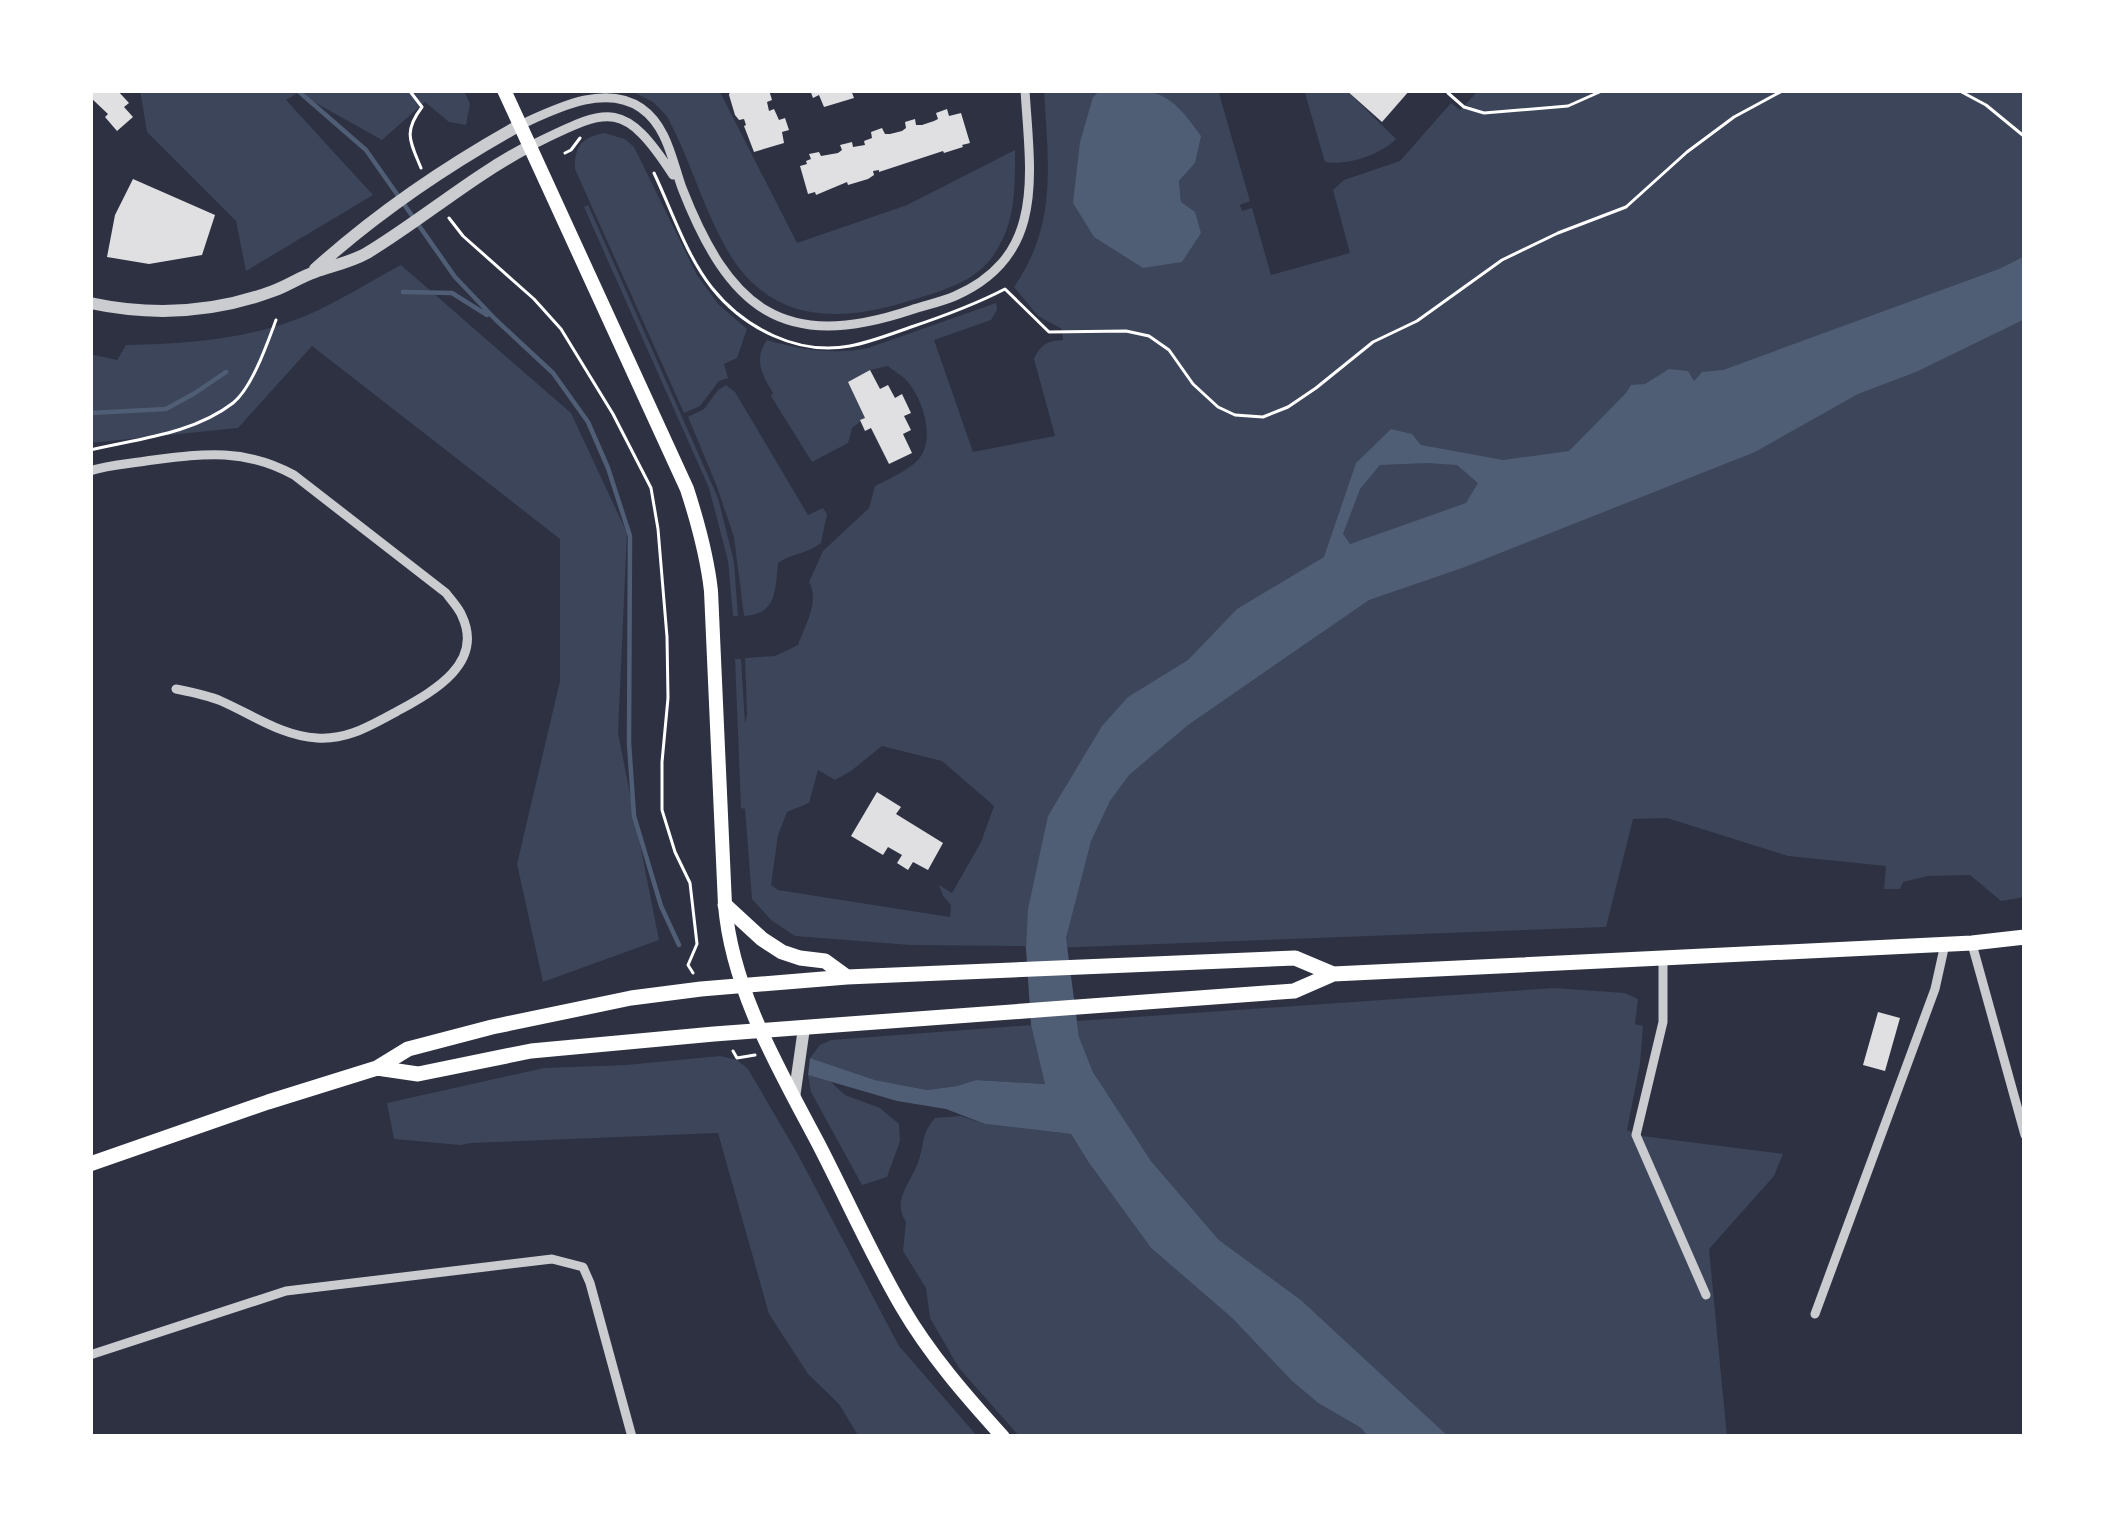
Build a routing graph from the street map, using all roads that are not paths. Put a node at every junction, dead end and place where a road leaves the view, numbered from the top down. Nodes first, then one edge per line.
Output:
1 (504, 90) edge
2 (1025, 90) edge
3 (520, 125) junction
4 (530, 146) junction
5 (683, 190) junction
6 (310, 274) junction
7 (90, 303) edge
8 (90, 471) edge
9 (176, 688) dead end
10 (724, 905) junction
11 (2025, 937) edge
12 (1972, 943) junction
13 (1946, 944) junction
14 (1663, 958) junction
15 (1333, 974) junction
16 (847, 977) junction
17 (743, 985) junction
18 (803, 1028) junction
19 (763, 1031) junction
20 (377, 1068) junction
21 (794, 1098) junction
22 (2025, 1135) edge
23 (90, 1165) edge
24 (1706, 1295) dead end
25 (1815, 1314) dead end
26 (90, 1355) edge
27 (632, 1437) edge
28 (1003, 1437) edge

1 - 3 main road
2 - 5 street
3 - 4 main road
3 - 5 street
3 - 6 street
4 - 5 street
4 - 6 street
4 - 10 main road
6 - 7 street
8 - 9 street
10 - 16 main road
10 - 17 main road
11 - 12 main road
12 - 13 main road
12 - 22 street
13 - 14 main road
13 - 25 street
14 - 15 main road
14 - 24 street
15 - 16 main road
15 - 18 main road
16 - 17 main road
17 - 19 main road
17 - 20 main road
18 - 19 main road
18 - 21 street
19 - 20 main road
19 - 21 main road
20 - 23 main road
21 - 28 main road
26 - 27 street

